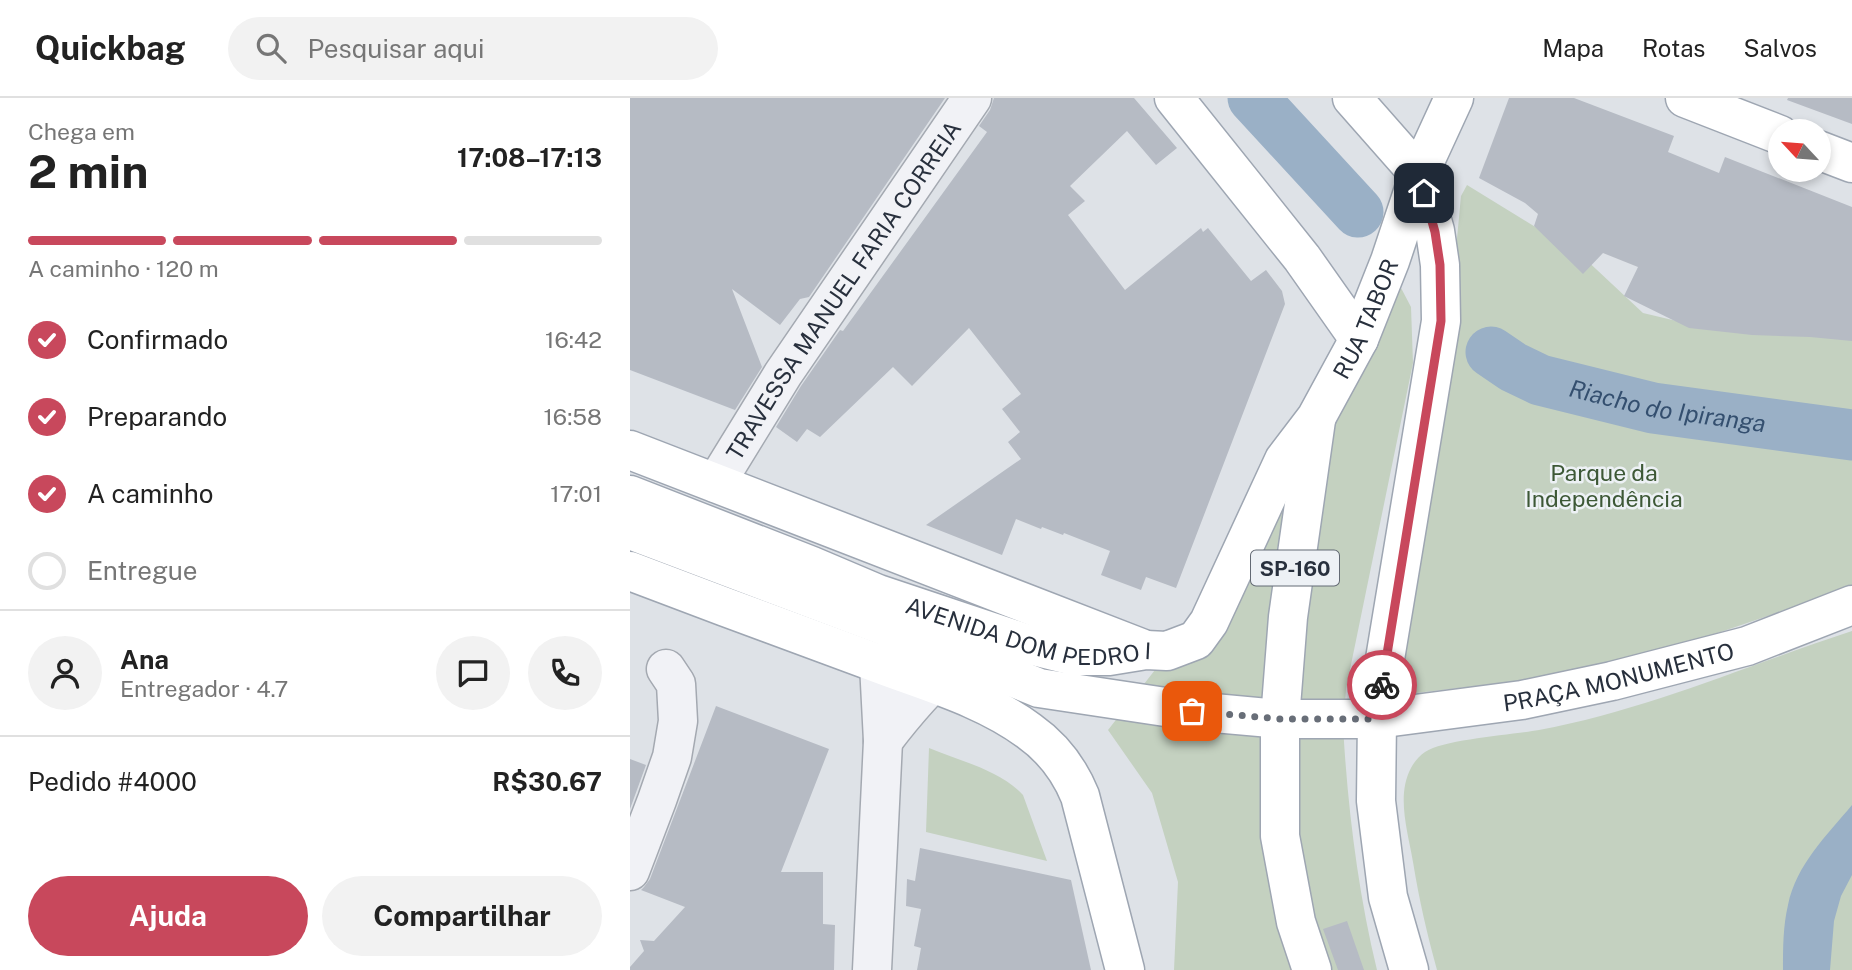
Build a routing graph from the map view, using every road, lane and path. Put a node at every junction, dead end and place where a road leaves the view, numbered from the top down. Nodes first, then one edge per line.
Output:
1 (972, 98) edge
2 (1174, 98) edge
3 (1352, 98) edge
4 (1454, 98) edge
5 (1685, 98) edge
6 (1768, 130) edge
7 (1831, 155) edge
8 (1852, 163) edge
9 (1419, 174) junction
10 (1359, 339) junction
11 (1316, 418) junction
12 (630, 450) edge
13 (716, 483) junction
14 (630, 495) edge
15 (630, 530) edge
16 (869, 543) junction
17 (630, 571) edge
18 (1852, 605) edge
19 (878, 609) junction
20 (1146, 650) junction
21 (961, 656) junction
22 (880, 664) junction
23 (666, 669) dead end
24 (932, 682) junction
25 (1280, 719) junction
26 (1377, 719) junction
27 (883, 741) junction
28 (630, 871) edge
29 (872, 970) edge
30 (1125, 970) edge
31 (1312, 970) edge
32 (1409, 970) edge

1 - 13 street, TRAVESSA MANUEL FARIA CORREIA
2 - 10 main road
3 - 9 main road
4 - 9 main road, RUA TABOR
5 - 6 main road
7 - 8 main road
9 - 10 main road, RUA TABOR
9 - 26 main road
10 - 11 main road, RUA TABOR / SP-160
11 - 20 main road, RUA TABOR
11 - 25 main road, RUA TABOR / SP-160
12 - 13 main road, AVENIDA DOM PEDRO I
13 - 16 main road, AVENIDA DOM PEDRO I
14 - 19 main road, AVENIDA DOM PEDRO I
15 - 19 main road, AVENIDA DOM PEDRO I
16 - 19 main road
16 - 20 main road, AVENIDA DOM PEDRO I
17 - 22 main road
18 - 26 main road, PRAÇA MONUMENTO
19 - 20 main road, AVENIDA DOM PEDRO I
19 - 21 main road, AVENIDA DOM PEDRO I
19 - 22 main road
21 - 24 street
21 - 25 main road, AVENIDA DOM PEDRO I
22 - 24 main road
22 - 27 street
23 - 28 street
24 - 27 street
24 - 30 main road
25 - 26 main road, PRAÇA MONUMENTO
25 - 31 main road, SP-160
26 - 32 main road
27 - 29 street

